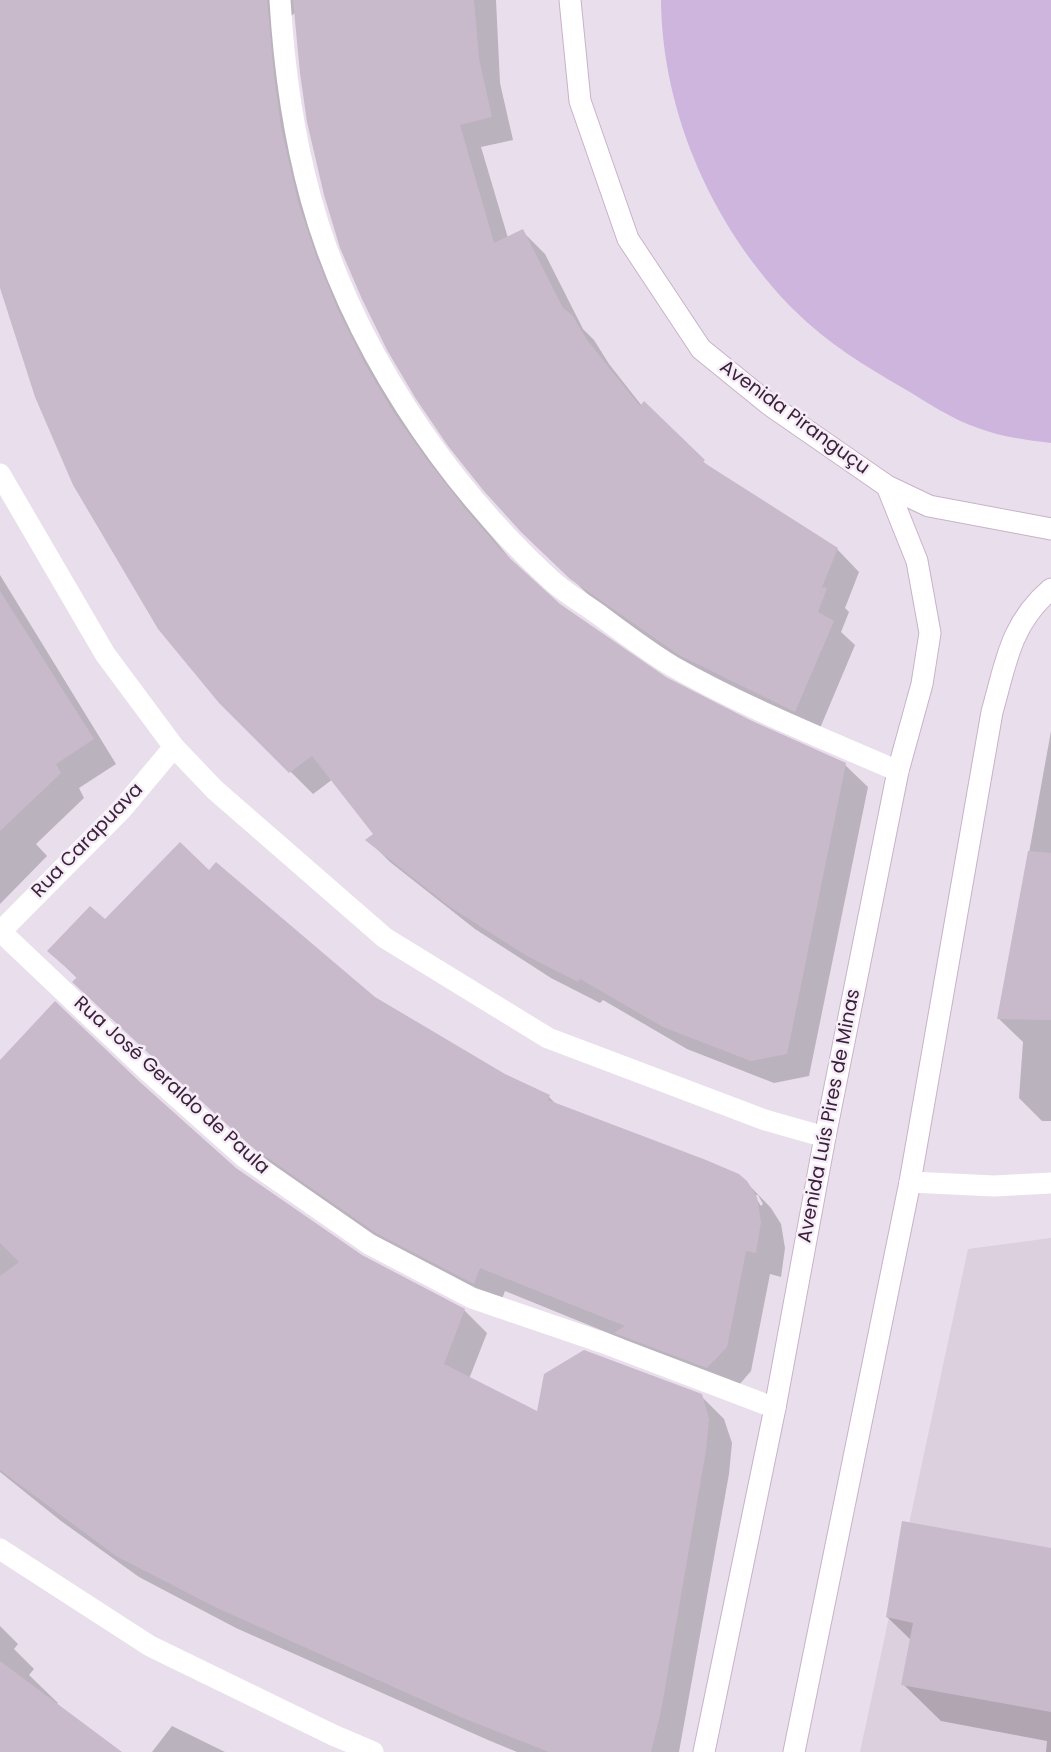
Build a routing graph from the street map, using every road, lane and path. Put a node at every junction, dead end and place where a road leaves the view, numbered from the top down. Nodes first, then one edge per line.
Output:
1 (279, 0) edge
2 (570, 0) edge
3 (0, 474) edge
4 (887, 485) junction
5 (1051, 529) edge
6 (1051, 589) edge
7 (174, 747) junction
8 (898, 771) junction
9 (0, 932) edge
10 (825, 1137) junction
11 (910, 1182) junction
12 (1051, 1183) edge
13 (775, 1408) junction
14 (0, 1549) edge
15 (373, 1752) edge
16 (704, 1752) edge
17 (794, 1752) edge

1 - 8 street
2 - 4 street, Avenida Piranguçu
3 - 7 street
4 - 5 street, Avenida Piranguçu
4 - 8 street, Avenida Luís Pires de Minas
6 - 11 street
7 - 9 street, Rua Carapuava
7 - 10 street
8 - 10 street, Avenida Luís Pires de Minas
9 - 13 street, Rua José Geraldo de Paula
10 - 13 street, Avenida Luís Pires de Minas
11 - 12 street
11 - 17 street
13 - 16 street, Avenida Luís Pires de Minas
14 - 15 street

